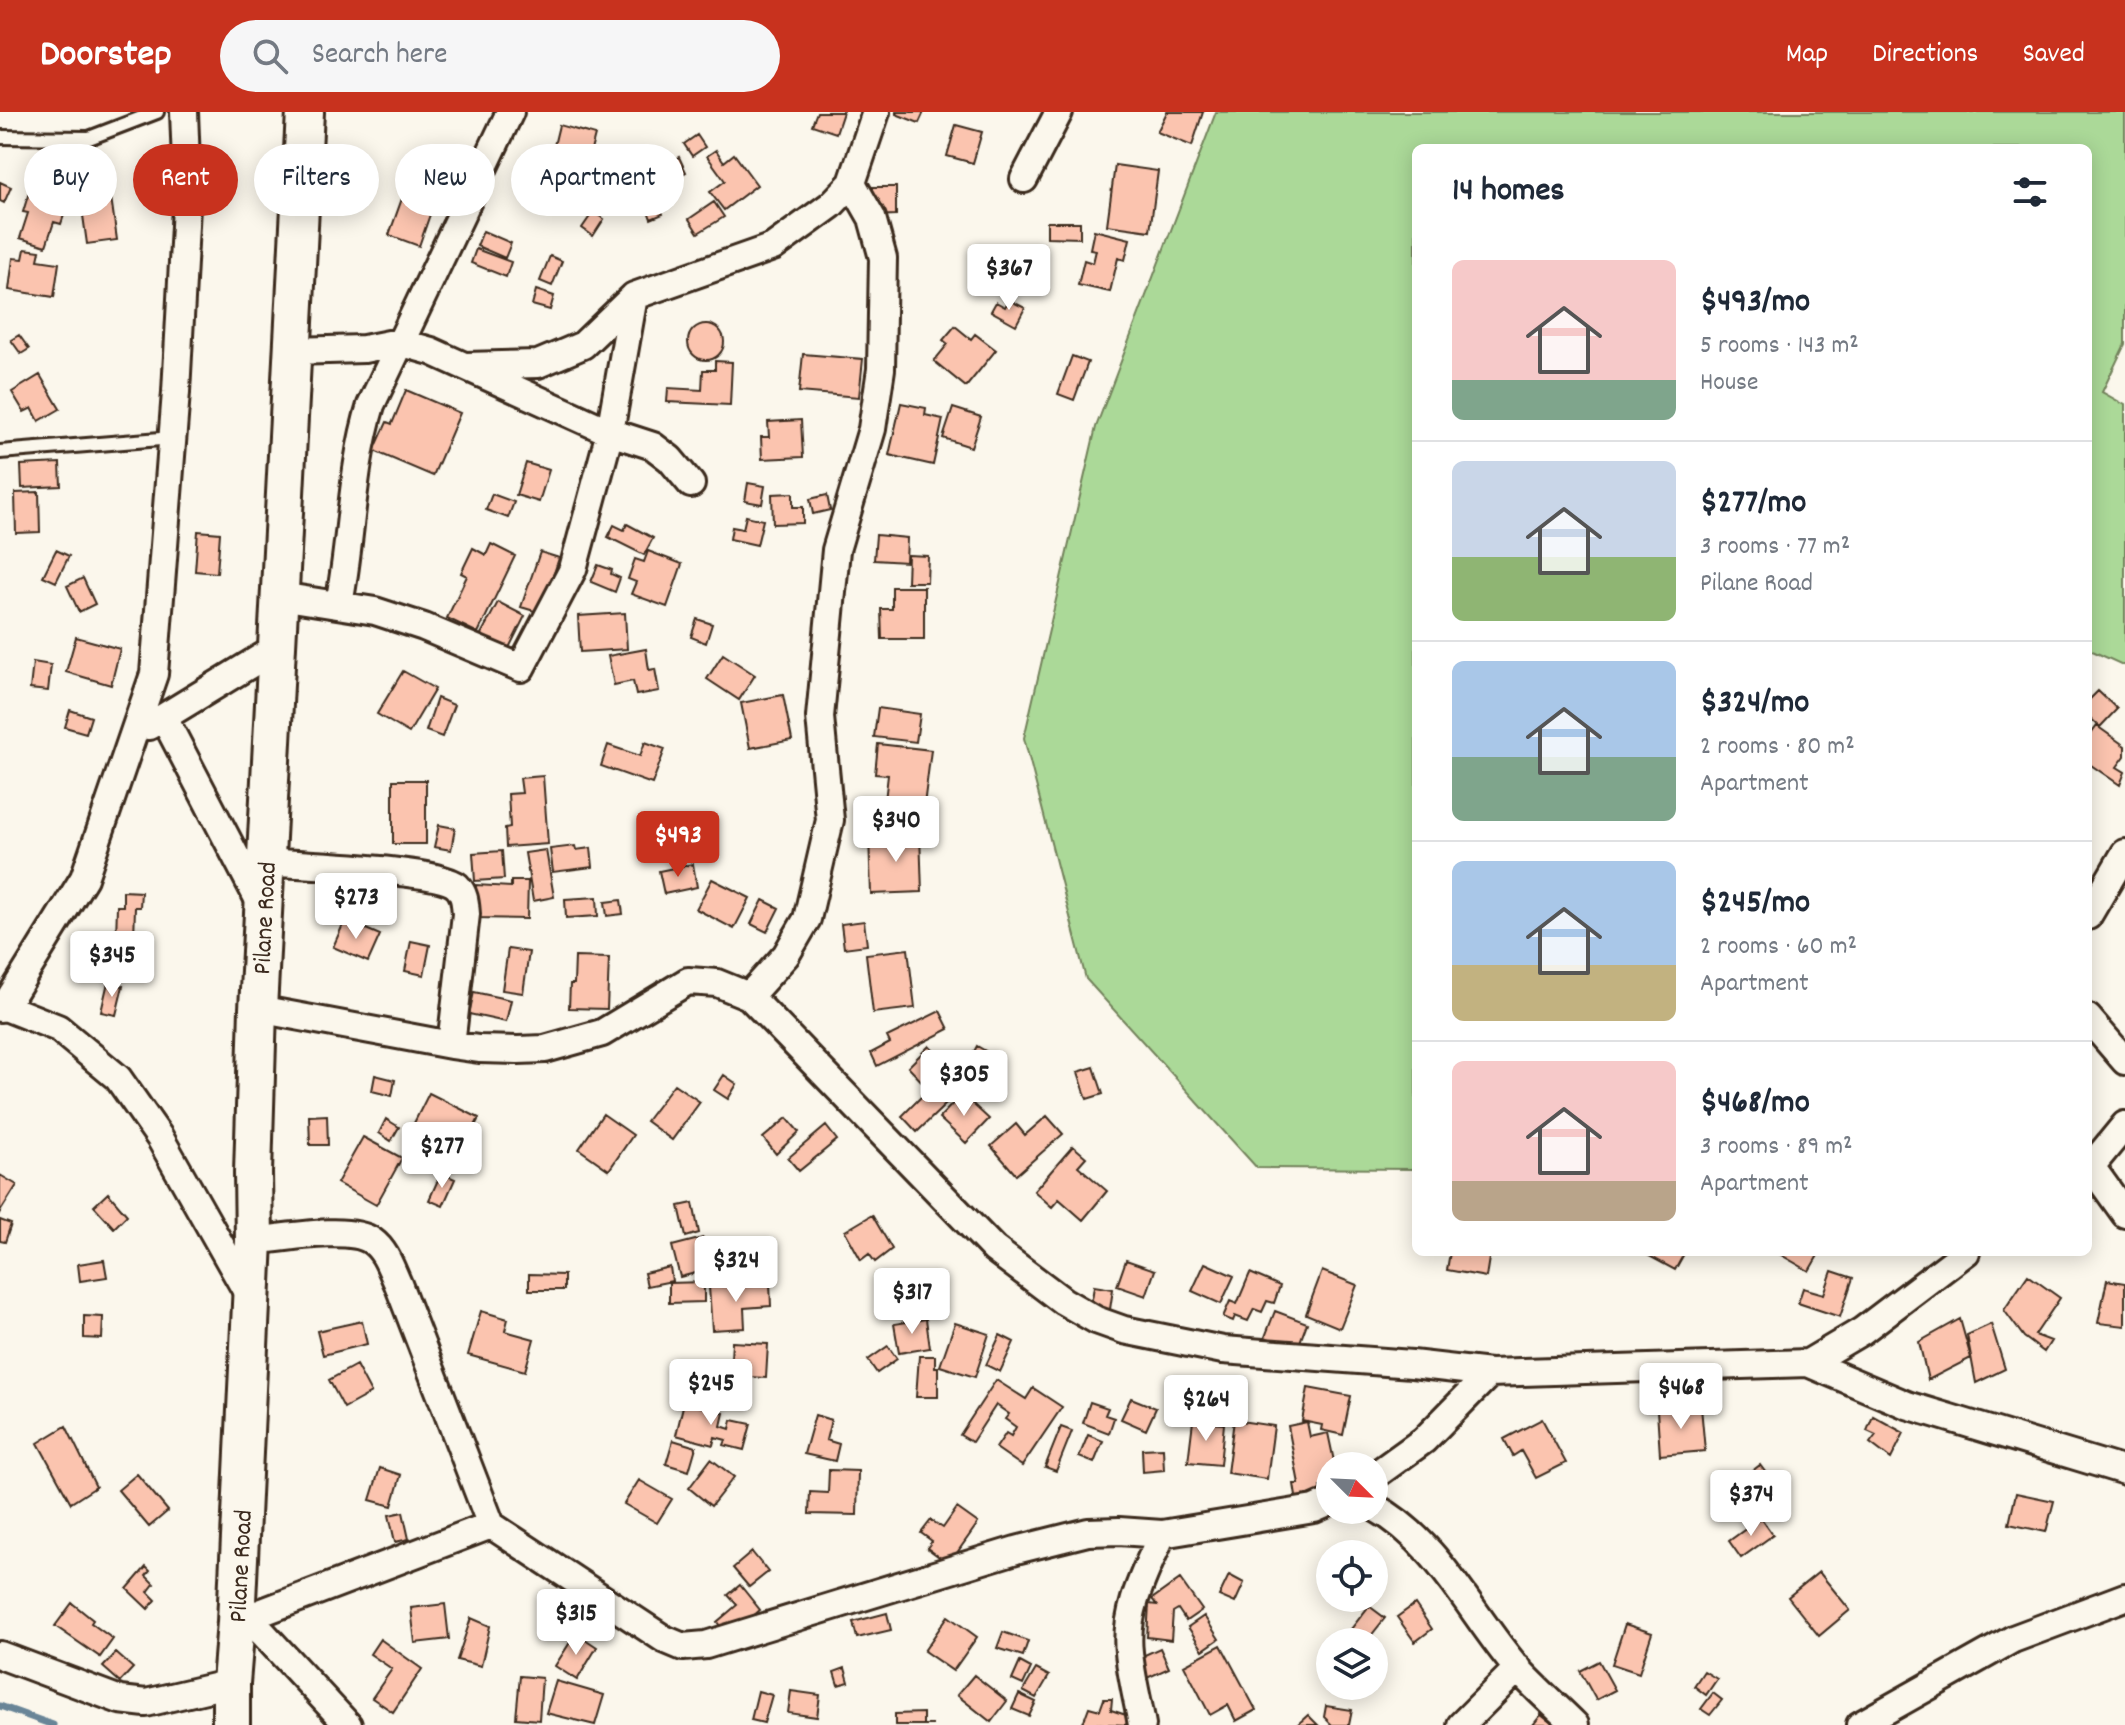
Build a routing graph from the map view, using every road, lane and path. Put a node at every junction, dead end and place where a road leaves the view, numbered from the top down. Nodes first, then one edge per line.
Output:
1 (157, 112) edge
2 (184, 112) edge
3 (305, 112) edge
4 (510, 112) edge
5 (876, 112) edge
6 (1059, 112) edge
7 (0, 137) edge
8 (1024, 179) dead end
9 (852, 183) junction
10 (634, 296) junction
11 (399, 342) junction
12 (292, 351) junction
13 (466, 366) junction
14 (610, 432) junction
15 (173, 438) junction
16 (0, 452) edge
17 (691, 484) dead end
18 (280, 596) junction
19 (339, 604) junction
20 (277, 648) junction
21 (164, 718) junction
22 (135, 733) junction
23 (2125, 853) edge
24 (266, 862) junction
25 (2092, 909) edge
26 (264, 910) junction
27 (749, 996) junction
28 (2, 1006) edge
29 (258, 1009) junction
30 (2092, 1023) edge
31 (451, 1045) junction
32 (2125, 1061) edge
33 (2125, 1125) edge
34 (2092, 1166) edge
35 (2092, 1172) edge
36 (2125, 1214) edge
37 (254, 1241) junction
38 (1961, 1256) edge
39 (251, 1299) junction
40 (1808, 1363) junction
41 (1490, 1373) junction
42 (1388, 1466) edge
43 (2125, 1471) edge
44 (1316, 1508) edge
45 (1388, 1514) edge
46 (491, 1525) junction
47 (1162, 1534) junction
48 (2125, 1597) edge
49 (242, 1620) junction
50 (0, 1655) edge
51 (1518, 1668) junction
52 (231, 1683) junction
53 (231, 1725) edge
54 (348, 1725) edge
55 (1142, 1725) edge
56 (1461, 1725) edge
57 (1575, 1725) edge
58 (1860, 1725) edge

1 - 7 lane
2 - 15 street
3 - 12 main road, Pilane Road
4 - 11 street
5 - 9 street
6 - 8 street
9 - 10 street
9 - 27 street
10 - 13 street
10 - 14 street
11 - 12 street
11 - 13 street
11 - 19 street
12 - 18 main road, Pilane Road
13 - 14 street
14 - 17 street
14 - 19 street
15 - 16 lane
15 - 22 street
18 - 19 street
18 - 20 main road, Pilane Road
20 - 21 street
20 - 24 main road, Pilane Road
21 - 22 street
21 - 26 street
22 - 28 street
23 - 25 street
24 - 26 main road, Pilane Road
24 - 31 street
26 - 29 main road, Pilane Road
27 - 31 street
27 - 41 street
28 - 39 street
29 - 31 street
29 - 37 main road, Pilane Road
30 - 32 street
33 - 34 street
35 - 36 street
37 - 39 main road, Pilane Road
37 - 46 street
38 - 40 street
39 - 49 main road, Pilane Road
40 - 41 street
40 - 43 street
41 - 42 street
44 - 47 street
45 - 51 street
46 - 47 street
46 - 49 street
47 - 55 street
48 - 58 street
49 - 52 main road, Pilane Road
49 - 54 street
50 - 52 street
51 - 56 street
51 - 57 street
52 - 53 main road, Pilane Road

